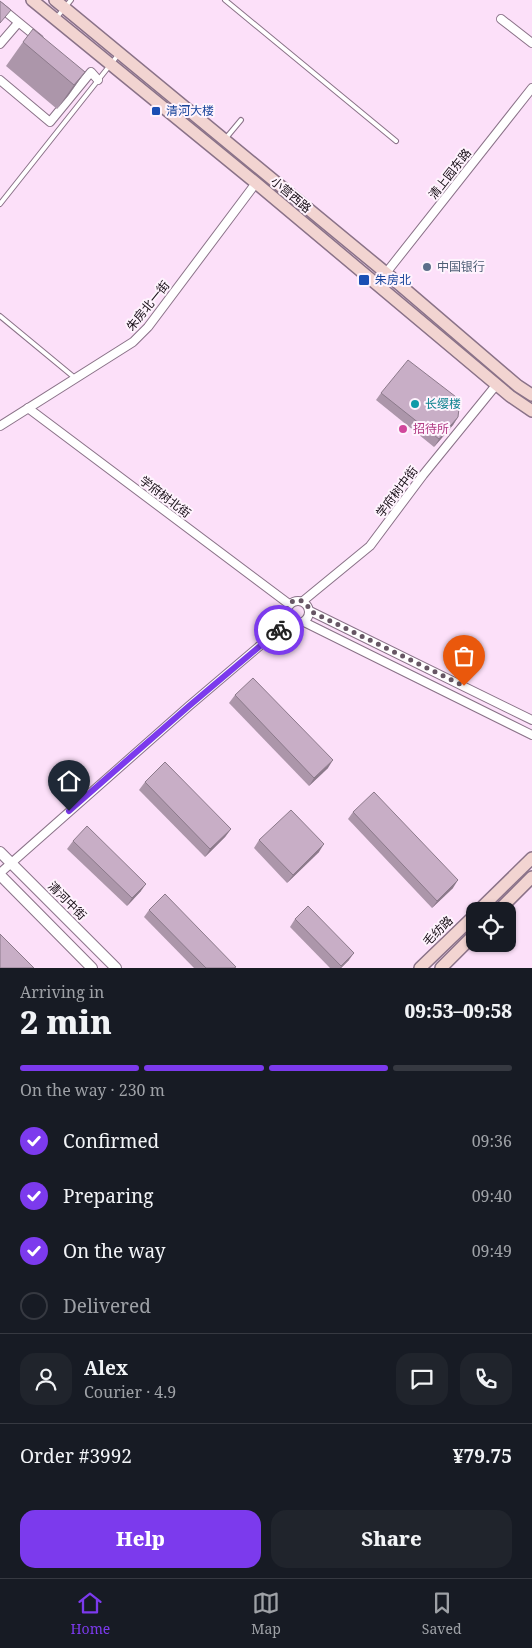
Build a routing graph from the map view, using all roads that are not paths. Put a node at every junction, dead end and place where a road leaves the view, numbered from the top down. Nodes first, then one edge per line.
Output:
1 (32, 0) edge
2 (225, 0) edge
3 (62, 2) edge
4 (0, 7) edge
5 (52, 16) junction
6 (501, 19) dead end
7 (18, 22) junction
8 (532, 43) edge
9 (0, 44) edge
10 (48, 48) edge
11 (119, 53) junction
12 (110, 64) junction
13 (79, 73) edge
14 (86, 79) junction
15 (0, 80) edge
16 (98, 80) junction
17 (532, 88) edge
18 (241, 120) dead end
19 (224, 139) junction
20 (396, 141) dead end
21 (256, 184) junction
22 (0, 204) edge
23 (386, 273) junction
24 (0, 316) edge
25 (75, 378) junction
26 (497, 384) junction
27 (532, 395) edge
28 (28, 408) junction
29 (532, 411) edge
30 (0, 426) edge
31 (303, 601) junction
32 (289, 604) junction
33 (310, 611) junction
34 (290, 620) junction
35 (304, 622) junction
36 (532, 720) edge
37 (532, 735) edge
38 (0, 852) edge
39 (532, 858) edge
40 (10, 862) junction
41 (0, 874) edge
42 (532, 877) edge
43 (487, 902) edge
44 (507, 902) edge
45 (466, 923) edge
46 (466, 943) edge
47 (92, 968) edge
48 (116, 968) edge
49 (420, 968) edge
50 (442, 968) edge

1 - 5 main road, 小营西路
2 - 20 lane
3 - 5 lane
3 - 5 lane
3 - 11 main road, 小营西路
4 - 7 street
5 - 12 main road, 小营西路
6 - 8 street
7 - 9 street
7 - 10 street
11 - 12 lane
11 - 19 main road, 小营西路
12 - 16 lane
12 - 21 main road, 小营西路
13 - 14 street
14 - 15 street
14 - 16 street
16 - 22 lane
17 - 23 street, 清上园东路
18 - 19 lane
19 - 23 main road, 小营西路
21 - 25 street, 朱房北一街
21 - 26 main road, 小营西路
23 - 27 main road, 小营西路
24 - 25 lane
25 - 28 street, 朱房北一街
26 - 29 main road, 小营西路
26 - 31 street, 学府树中街
28 - 30 street, 朱房北一街
28 - 32 street, 学府树北街
31 - 32 street
31 - 33 street
32 - 34 street
33 - 35 street
33 - 36 street
34 - 35 street
34 - 40 street
35 - 37 street
38 - 40 street, 清河中街
39 - 43 main road
40 - 41 street
40 - 48 street, 清河中街
41 - 47 street
42 - 44 main road
45 - 49 main road, 毛纺路
46 - 50 main road

